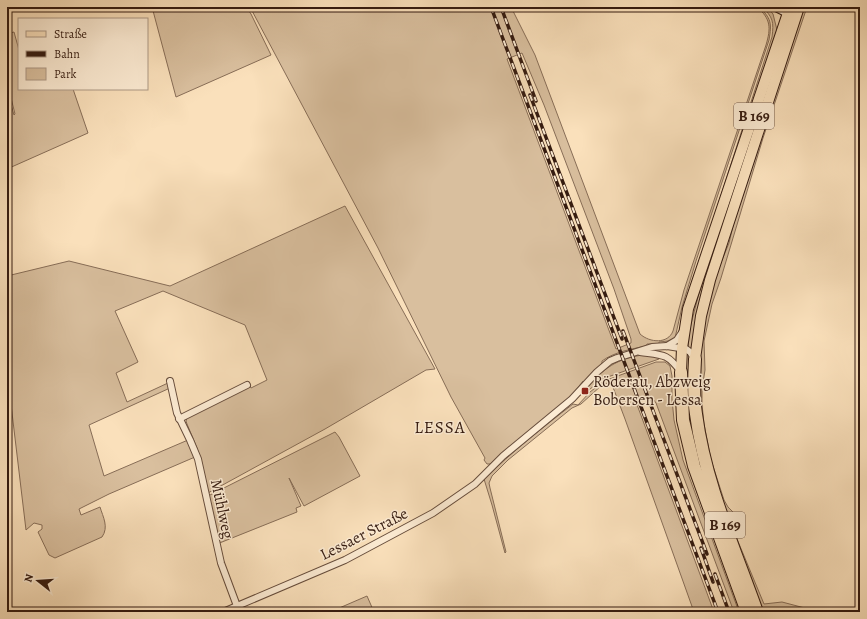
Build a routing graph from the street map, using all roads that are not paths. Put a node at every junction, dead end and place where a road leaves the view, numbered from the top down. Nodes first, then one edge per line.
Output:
1 (777, 7) edge
2 (799, 7) edge
3 (790, 10) edge
4 (792, 28) junction
5 (685, 328) junction
6 (667, 346) junction
7 (682, 348) junction
8 (639, 352) junction
9 (695, 359) junction
10 (681, 372) junction
11 (170, 381) dead end
12 (247, 386) dead end
13 (179, 418) junction
14 (237, 606) junction
15 (223, 612) edge
16 (747, 612) edge
17 (757, 612) edge

1 - 3 street
2 - 4 main road, B 169
3 - 4 main road
3 - 5 main road, B 169
4 - 9 main road, B 169
5 - 6 street
5 - 7 main road, B 169
6 - 7 street
6 - 8 street, Lessaer Straße
7 - 9 street
7 - 10 main road, B 169
8 - 10 street
8 - 14 street, Lessaer Straße
9 - 17 highway, B 169
10 - 16 highway, B 169
11 - 13 street, Mühlweg
12 - 13 street
13 - 14 street, Mühlweg
14 - 15 street, Lessaer Straße

